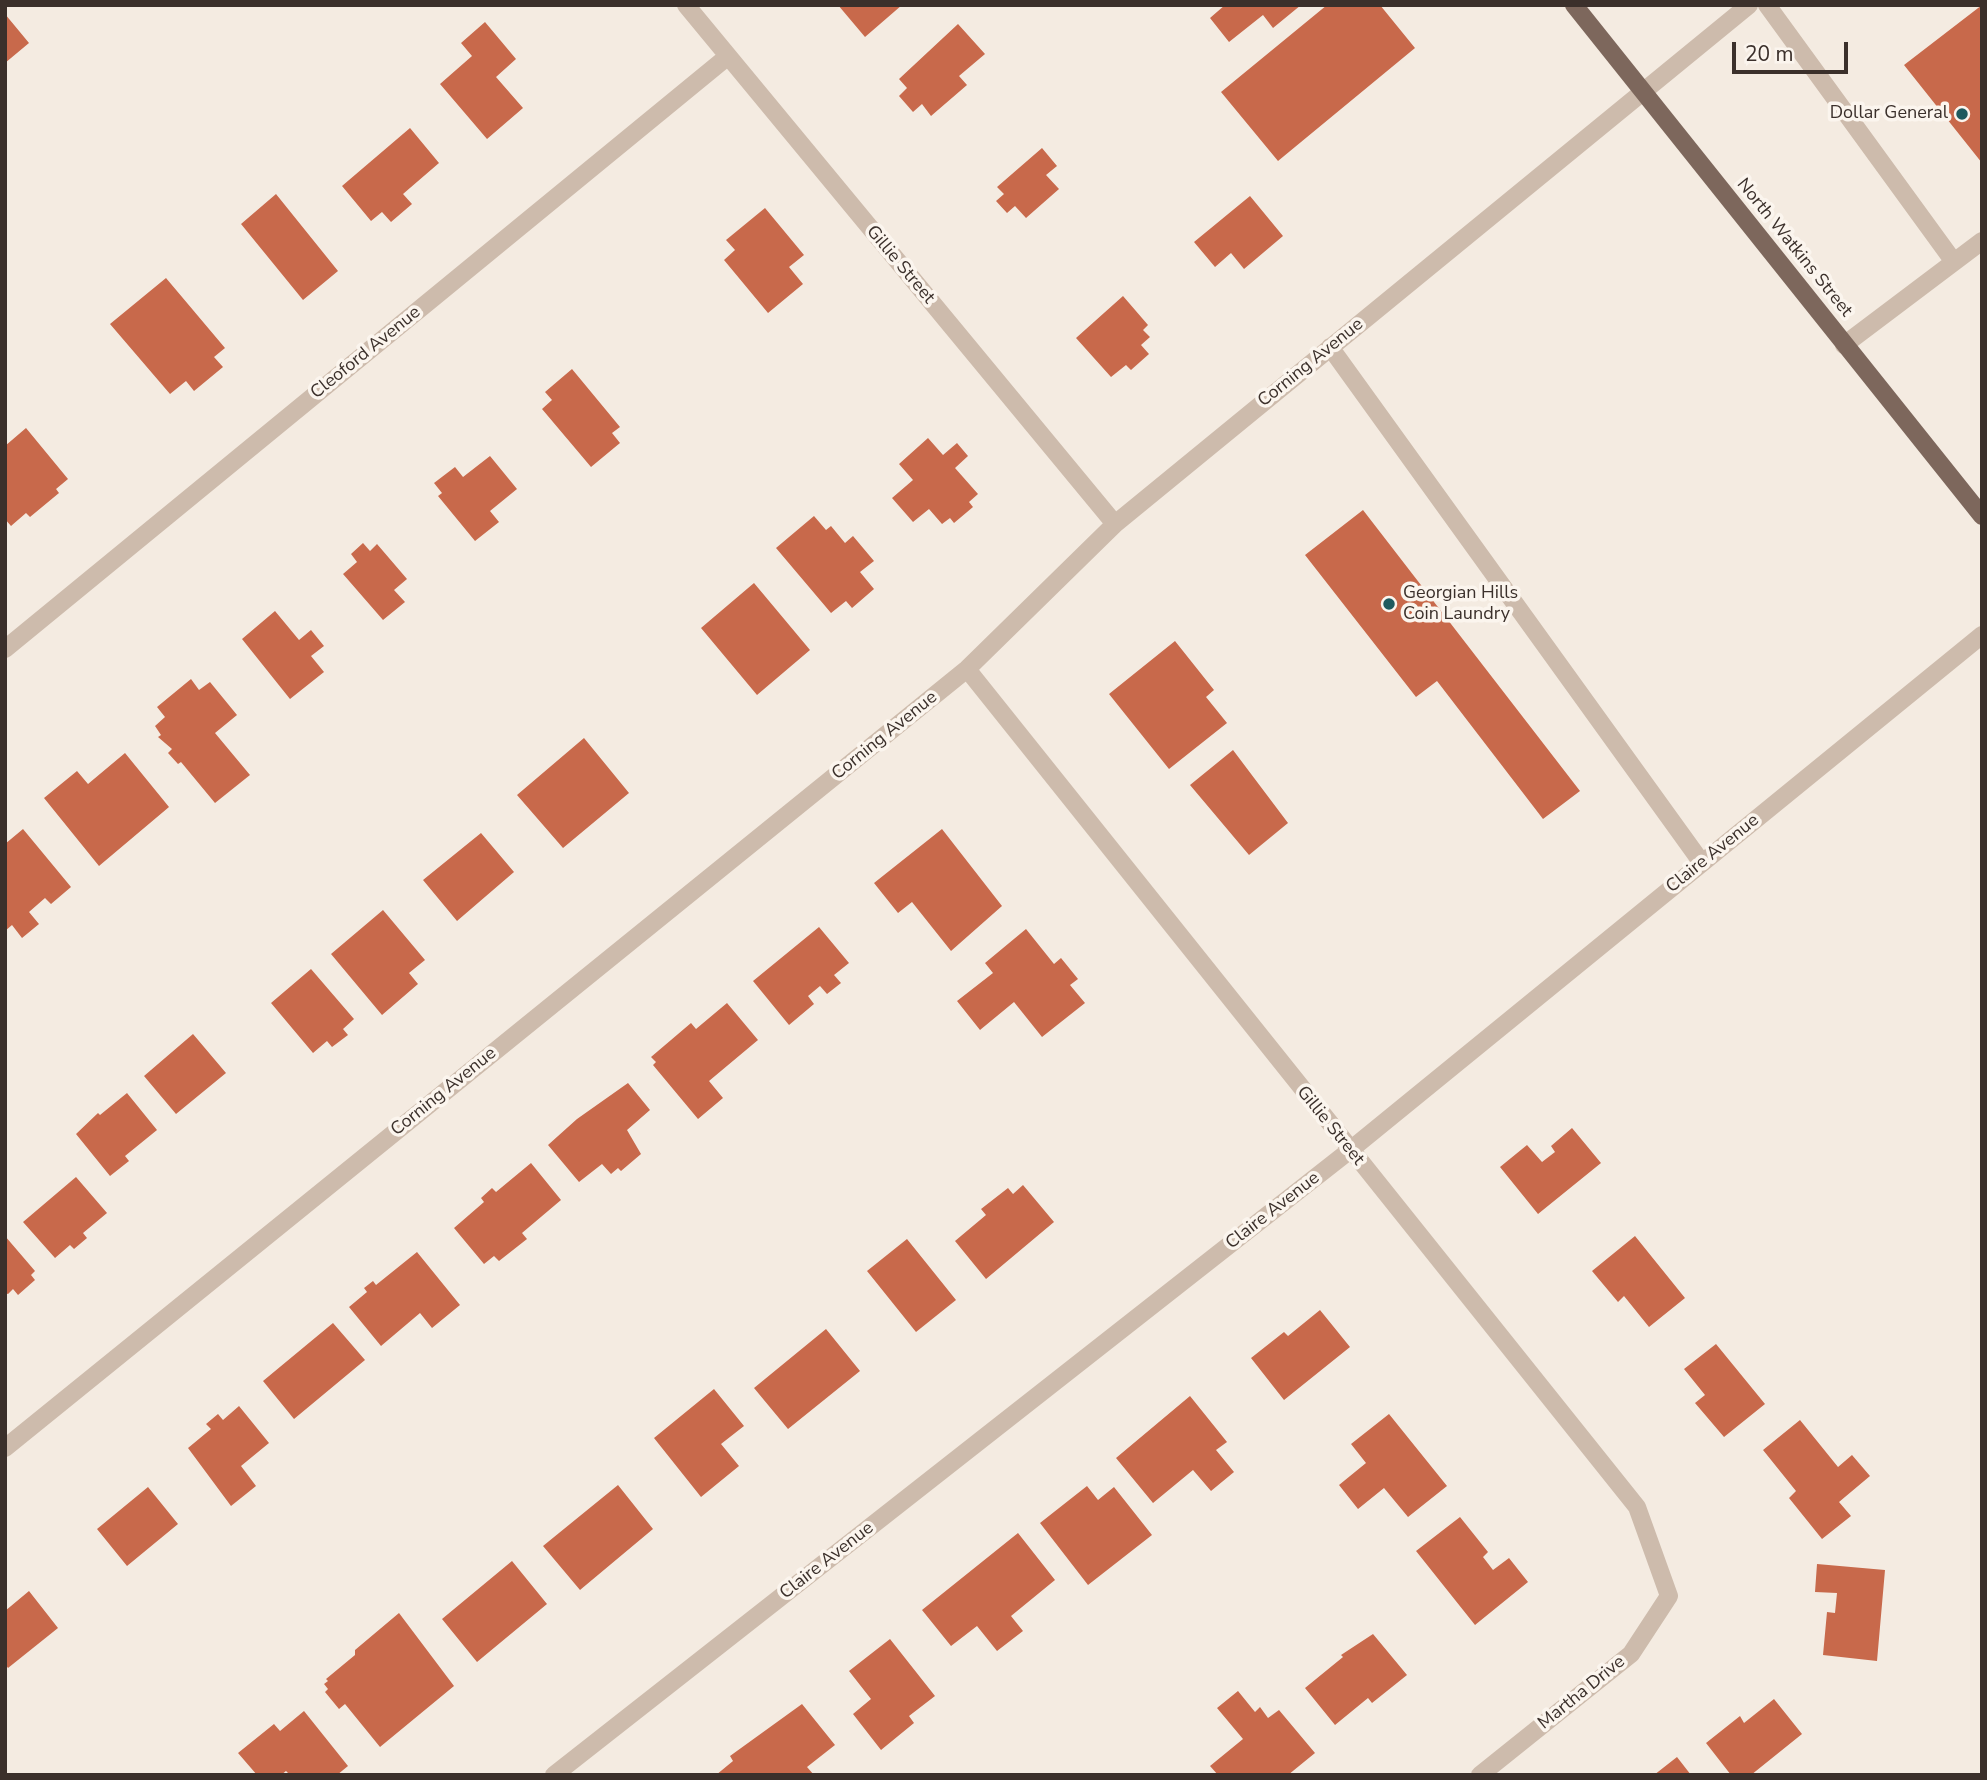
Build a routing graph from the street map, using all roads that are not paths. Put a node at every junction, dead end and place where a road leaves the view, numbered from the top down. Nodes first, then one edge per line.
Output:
1 (686, 5) edge
2 (1574, 5) edge
3 (1749, 5) edge
4 (1768, 5) edge
5 (727, 58) junction
6 (1641, 91) junction
7 (1982, 240) edge
8 (1954, 262) junction
9 (1844, 345) junction
10 (1330, 347) junction
11 (1982, 516) edge
12 (1115, 524) junction
13 (1982, 635) edge
14 (5, 649) edge
15 (967, 669) junction
16 (1702, 863) junction
17 (1349, 1151) junction
18 (5, 1448) edge
19 (1669, 1596) joint
20 (554, 1775) edge
21 (1480, 1775) edge

1 - 5 street, Gillie Street
2 - 6 main road, North Watkins Street
3 - 6 street, Corning Avenue
4 - 8 street
5 - 12 street, Gillie Street
5 - 14 street, Cleoford Avenue
6 - 9 main road, North Watkins Street
6 - 10 street, Corning Avenue
7 - 8 street
8 - 9 street
9 - 11 main road, North Watkins Street
10 - 12 street, Corning Avenue
10 - 16 street
12 - 15 street, Corning Avenue
13 - 16 street, Claire Avenue
15 - 17 street, Gillie Street
15 - 18 street, Corning Avenue
16 - 17 street, Claire Avenue
17 - 19 street, Gillie Street
17 - 20 street, Claire Avenue
19 - 21 street, Martha Drive

